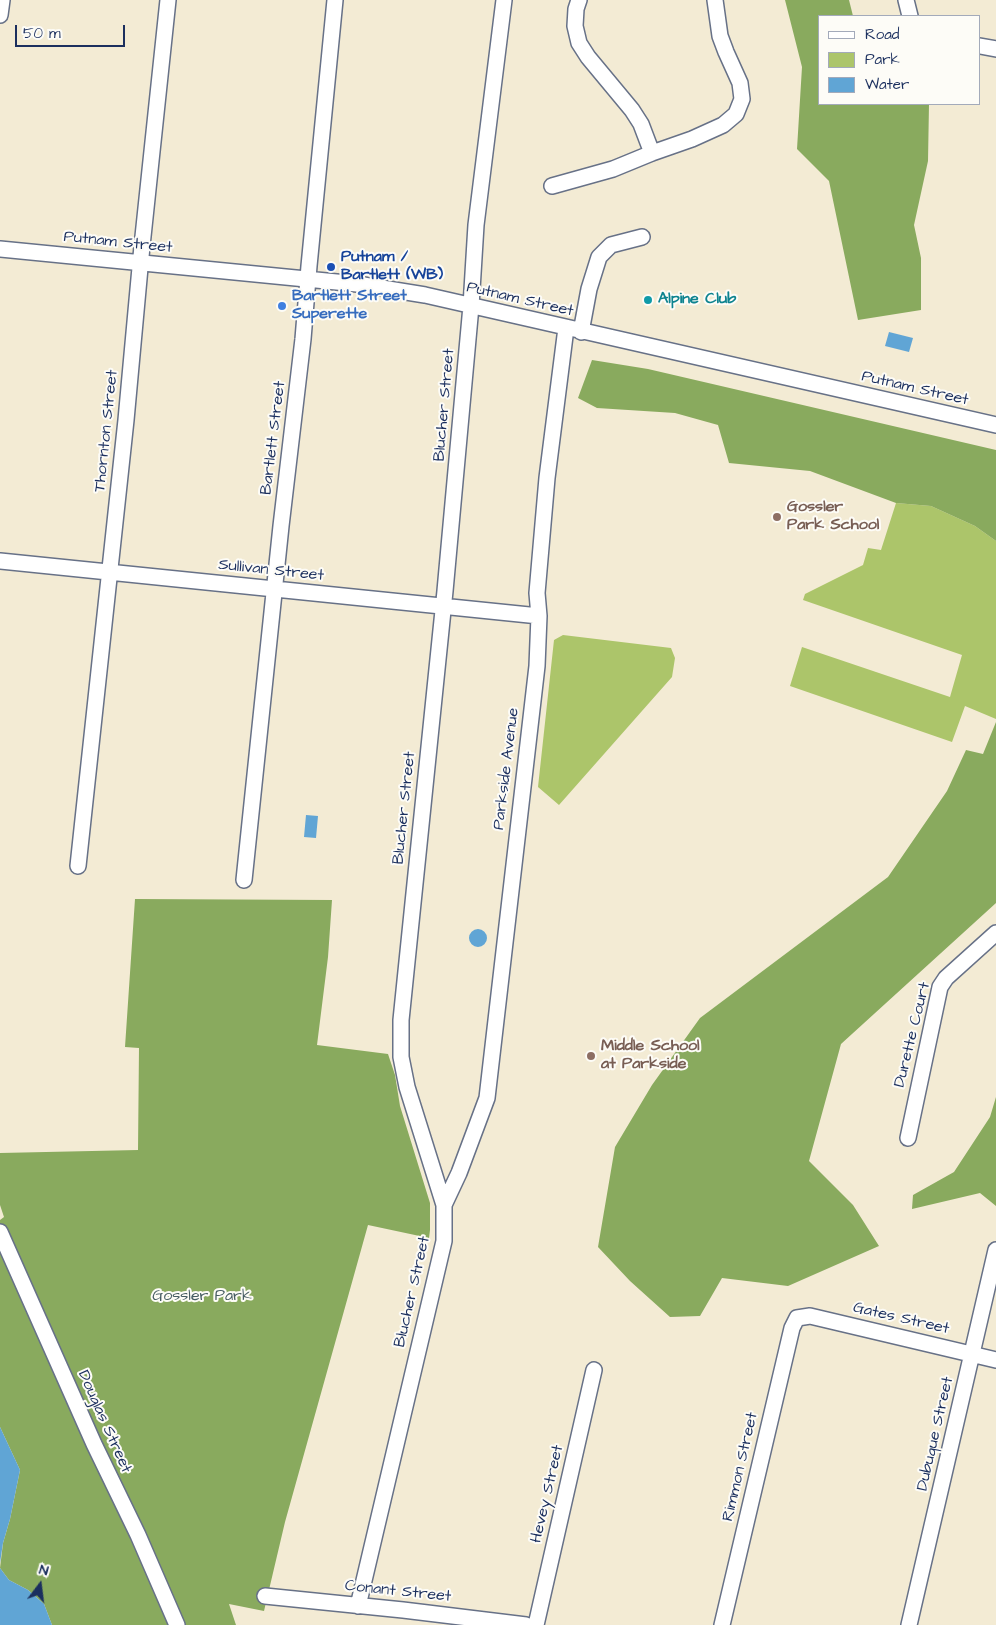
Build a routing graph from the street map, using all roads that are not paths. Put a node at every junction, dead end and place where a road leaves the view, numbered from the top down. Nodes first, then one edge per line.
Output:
1 (2, 0) edge
2 (168, 0) edge
3 (335, 0) edge
4 (504, 0) edge
5 (579, 0) edge
6 (715, 0) edge
7 (906, 0) edge
8 (0, 15) edge
9 (910, 15) edge
10 (981, 46) edge
11 (996, 50) edge
12 (652, 153) junction
13 (552, 186) dead end
14 (642, 236) dead end
15 (0, 248) edge
16 (140, 263) junction
17 (308, 279) junction
18 (471, 306) junction
19 (566, 328) junction
20 (581, 332) junction
21 (996, 425) edge
22 (0, 561) edge
23 (110, 572) junction
24 (275, 589) junction
25 (444, 606) junction
26 (539, 616) junction
27 (78, 866) dead end
28 (244, 880) dead end
29 (996, 933) edge
30 (908, 1138) dead end
31 (444, 1205) junction
32 (0, 1232) edge
33 (996, 1250) edge
34 (797, 1318) joint
35 (972, 1354) junction
36 (996, 1360) edge
37 (594, 1370) dead end
38 (265, 1596) dead end
39 (358, 1606) junction
40 (464, 1621) edge
41 (177, 1625) edge
42 (526, 1625) edge
43 (536, 1625) edge
44 (722, 1625) edge
45 (909, 1625) edge

1 - 8 street
2 - 16 street, Thornton Street
3 - 17 street, Bartlett Street
4 - 18 street, Blucher Street
5 - 12 street
6 - 12 street
7 - 9 street
10 - 11 street
12 - 13 street
14 - 20 street
15 - 16 street, Putnam Street
16 - 17 street, Putnam Street
16 - 23 street, Thornton Street
17 - 18 street, Putnam Street
17 - 24 street, Bartlett Street
18 - 19 street, Putnam Street
18 - 25 street, Blucher Street
19 - 20 street, Putnam Street
19 - 26 street, Parkside Avenue
20 - 21 street, Putnam Street
22 - 23 street, Sullivan Street
23 - 24 street, Sullivan Street
23 - 27 street, Thornton Street
24 - 25 street, Sullivan Street
24 - 28 street, Bartlett Street
25 - 26 street, Sullivan Street
25 - 31 street, Blucher Street
26 - 31 street, Parkside Avenue
29 - 30 street, Durette Court
31 - 39 street, Blucher Street
32 - 41 street, Douglas Street
33 - 35 street, Dubuque Street
34 - 35 street, Gates Street
34 - 44 street, Rimmon Street
35 - 36 street, Gates Street
35 - 45 street, Dubuque Street
37 - 43 street, Hevey Street
38 - 39 street, Conant Street
39 - 40 street, Conant Street
40 - 42 street, Conant Street

